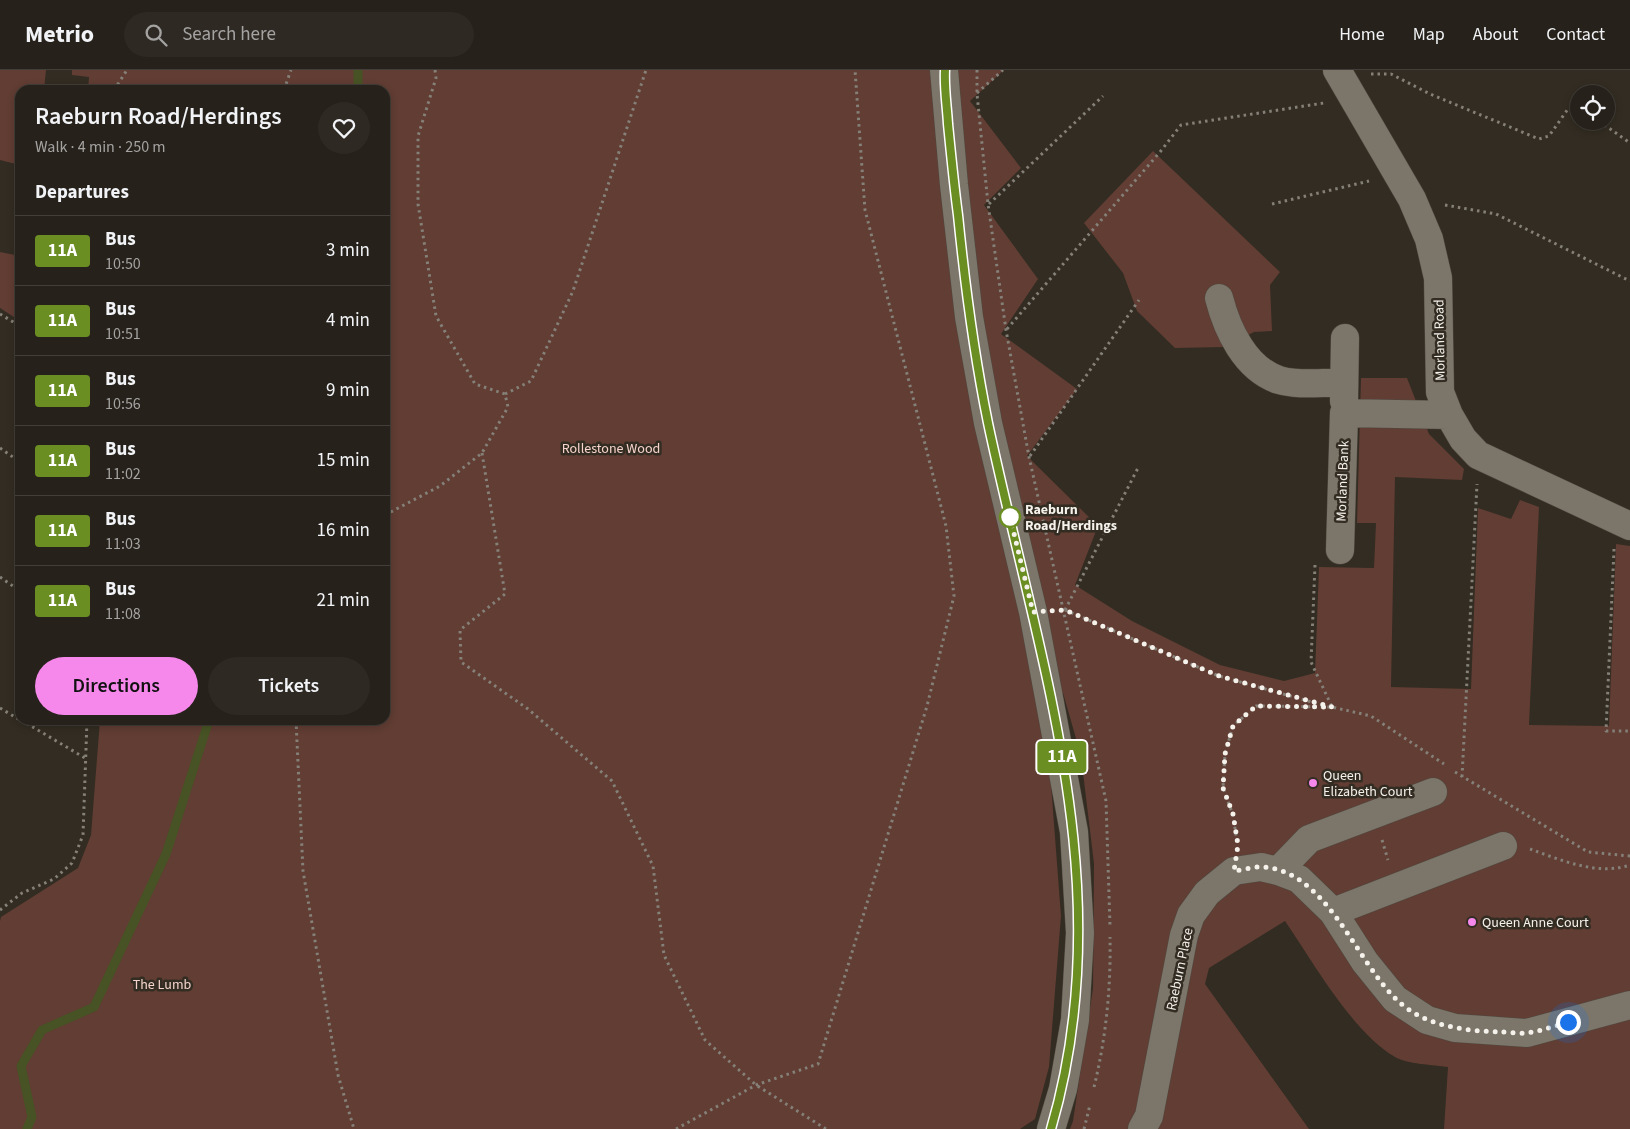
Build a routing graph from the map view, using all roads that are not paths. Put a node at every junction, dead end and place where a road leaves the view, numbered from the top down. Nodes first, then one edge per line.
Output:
1 (944, 70) edge
2 (1338, 72) edge
3 (1219, 298) dead end
4 (1345, 338) dead end
5 (1344, 383) junction
6 (1344, 413) junction
7 (1449, 416) junction
8 (1622, 523) edge
9 (1340, 550) road end
10 (1433, 792) road end
11 (1503, 846) road end
12 (1278, 871) junction
13 (1333, 912) junction
14 (1630, 1005) edge
15 (1051, 1129) edge
16 (1142, 1129) edge

1 - 15 street
2 - 7 street, Morland Road
3 - 5 street
4 - 5 street, Morland Bank
5 - 6 street, Morland Bank
6 - 7 street
6 - 9 street, Morland Bank
7 - 8 street, Morland Road
10 - 12 street
11 - 13 street
12 - 13 street
12 - 16 street, Raeburn Place
13 - 14 street

